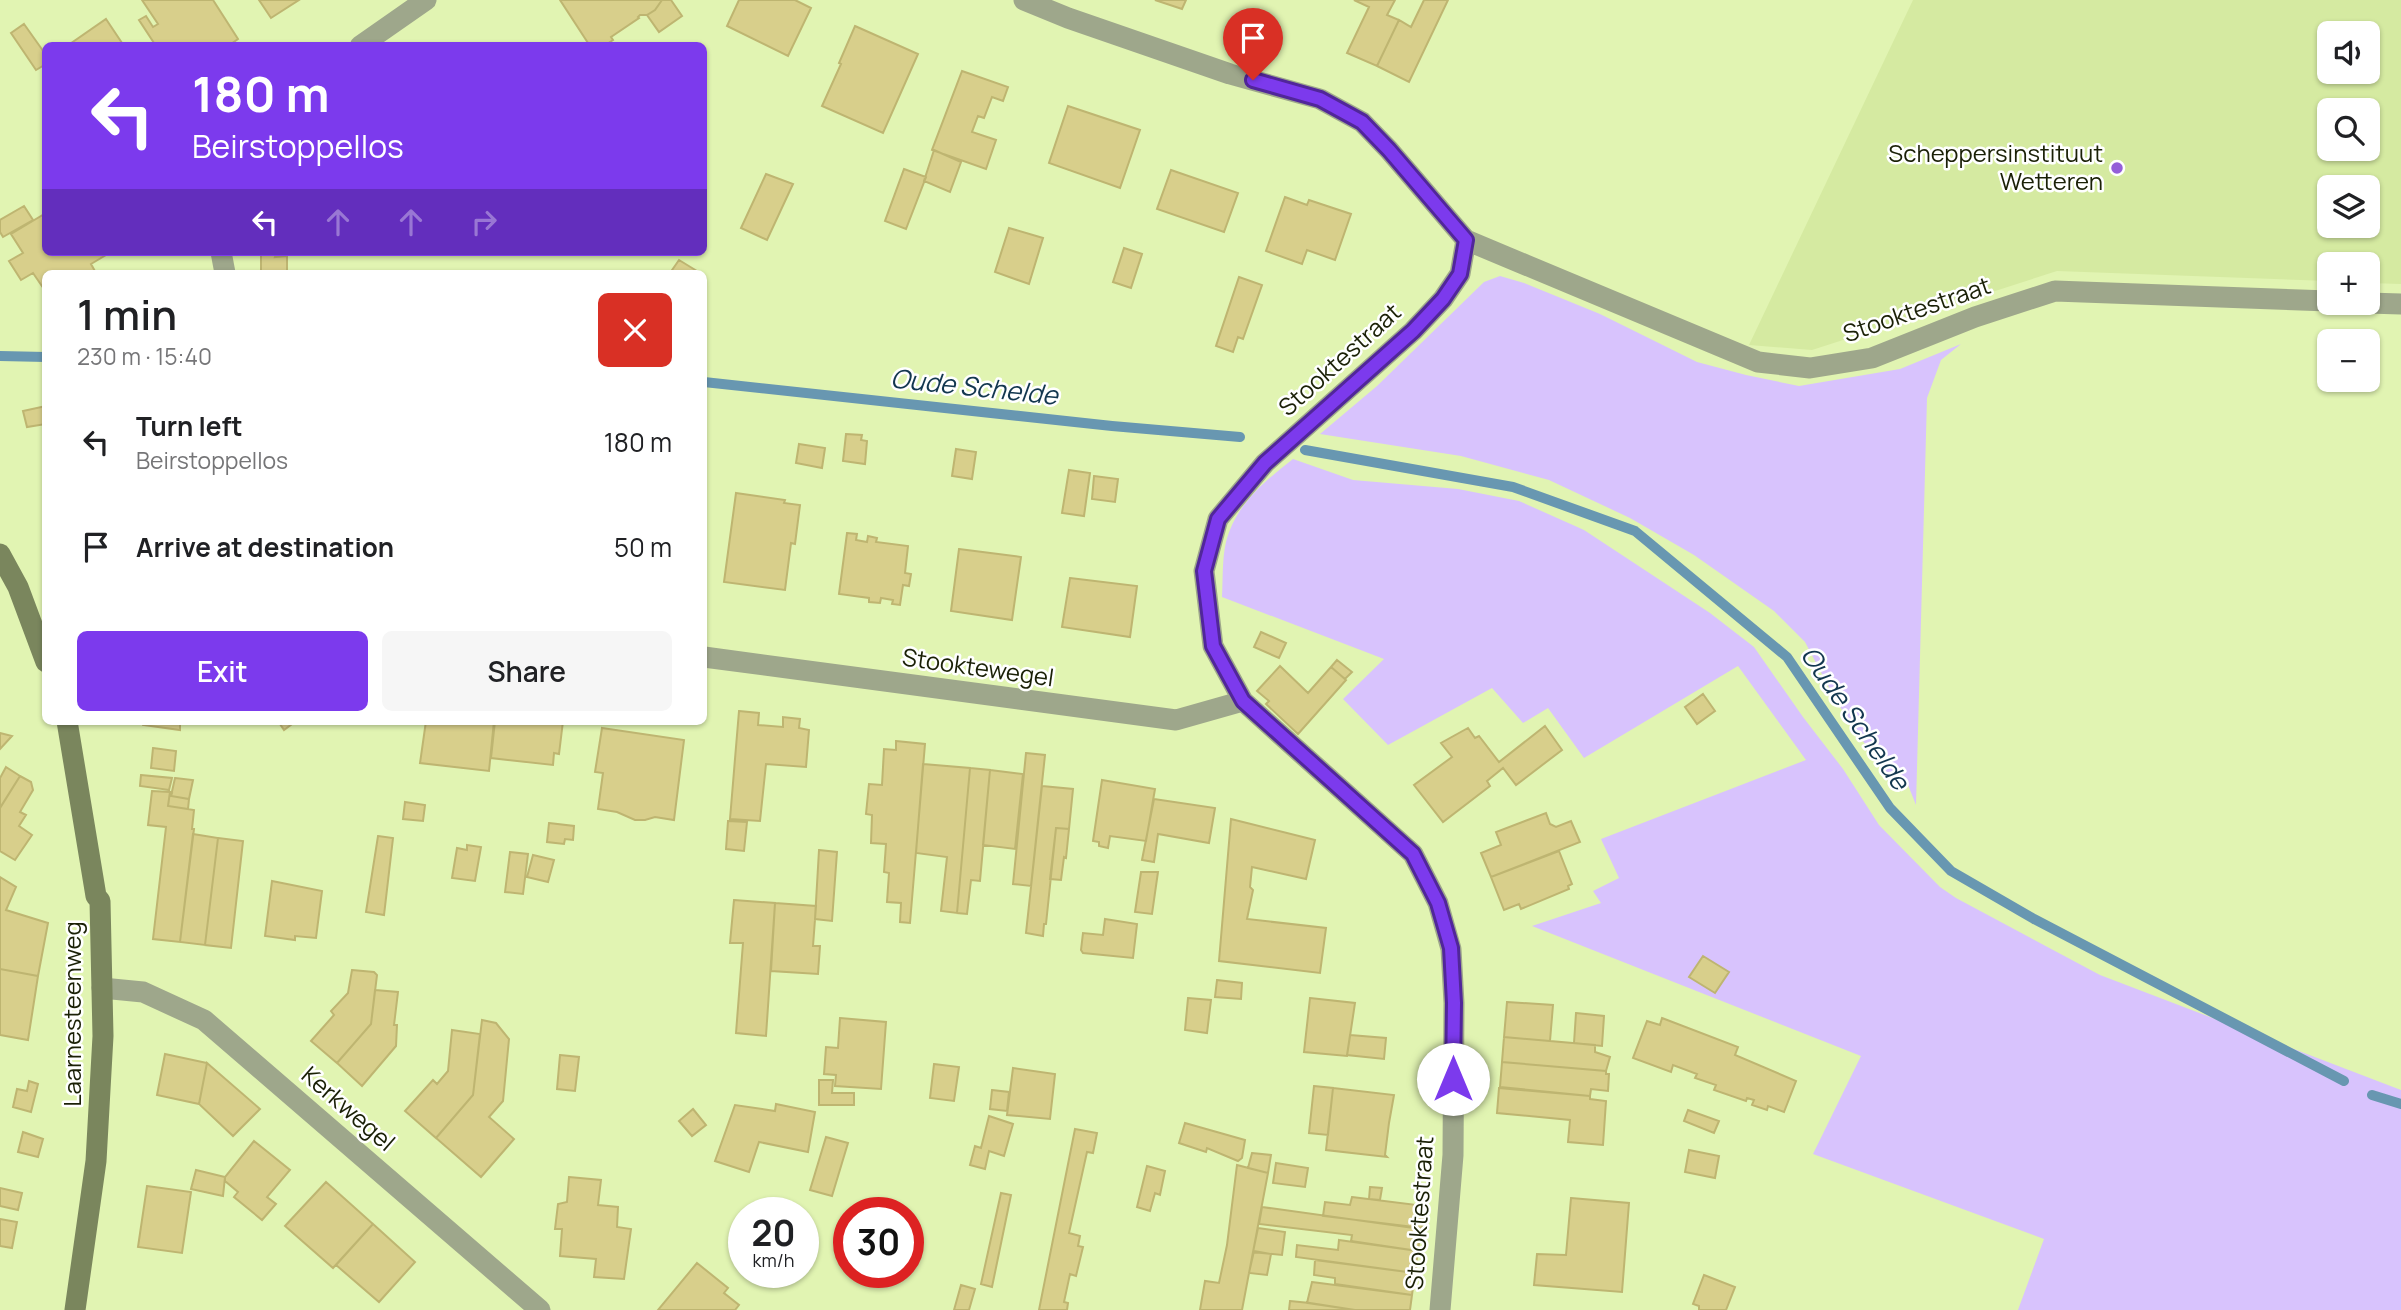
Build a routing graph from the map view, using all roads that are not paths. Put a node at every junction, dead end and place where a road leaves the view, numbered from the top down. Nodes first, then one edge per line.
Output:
1 (426, 0) edge
2 (1024, 0) edge
3 (366, 42) edge
4 (1466, 240) junction
5 (2317, 301) edge
6 (2380, 303) edge
7 (2401, 304) edge
8 (0, 554) edge
9 (42, 652) edge
10 (707, 657) edge
11 (1243, 701) junction
12 (68, 725) edge
13 (102, 988) junction
14 (75, 1310) edge
15 (540, 1310) edge
16 (1440, 1310) edge

1 - 3 street
2 - 4 street
4 - 5 street, Stooktestraat
4 - 11 street, Stooktestraat
6 - 7 street
8 - 9 street
10 - 11 street, Stooktewegel
11 - 16 street, Stooktestraat
12 - 13 street, Laarnesteenweg
13 - 14 street, Laarnesteenweg
13 - 15 street, Kerkwegel

